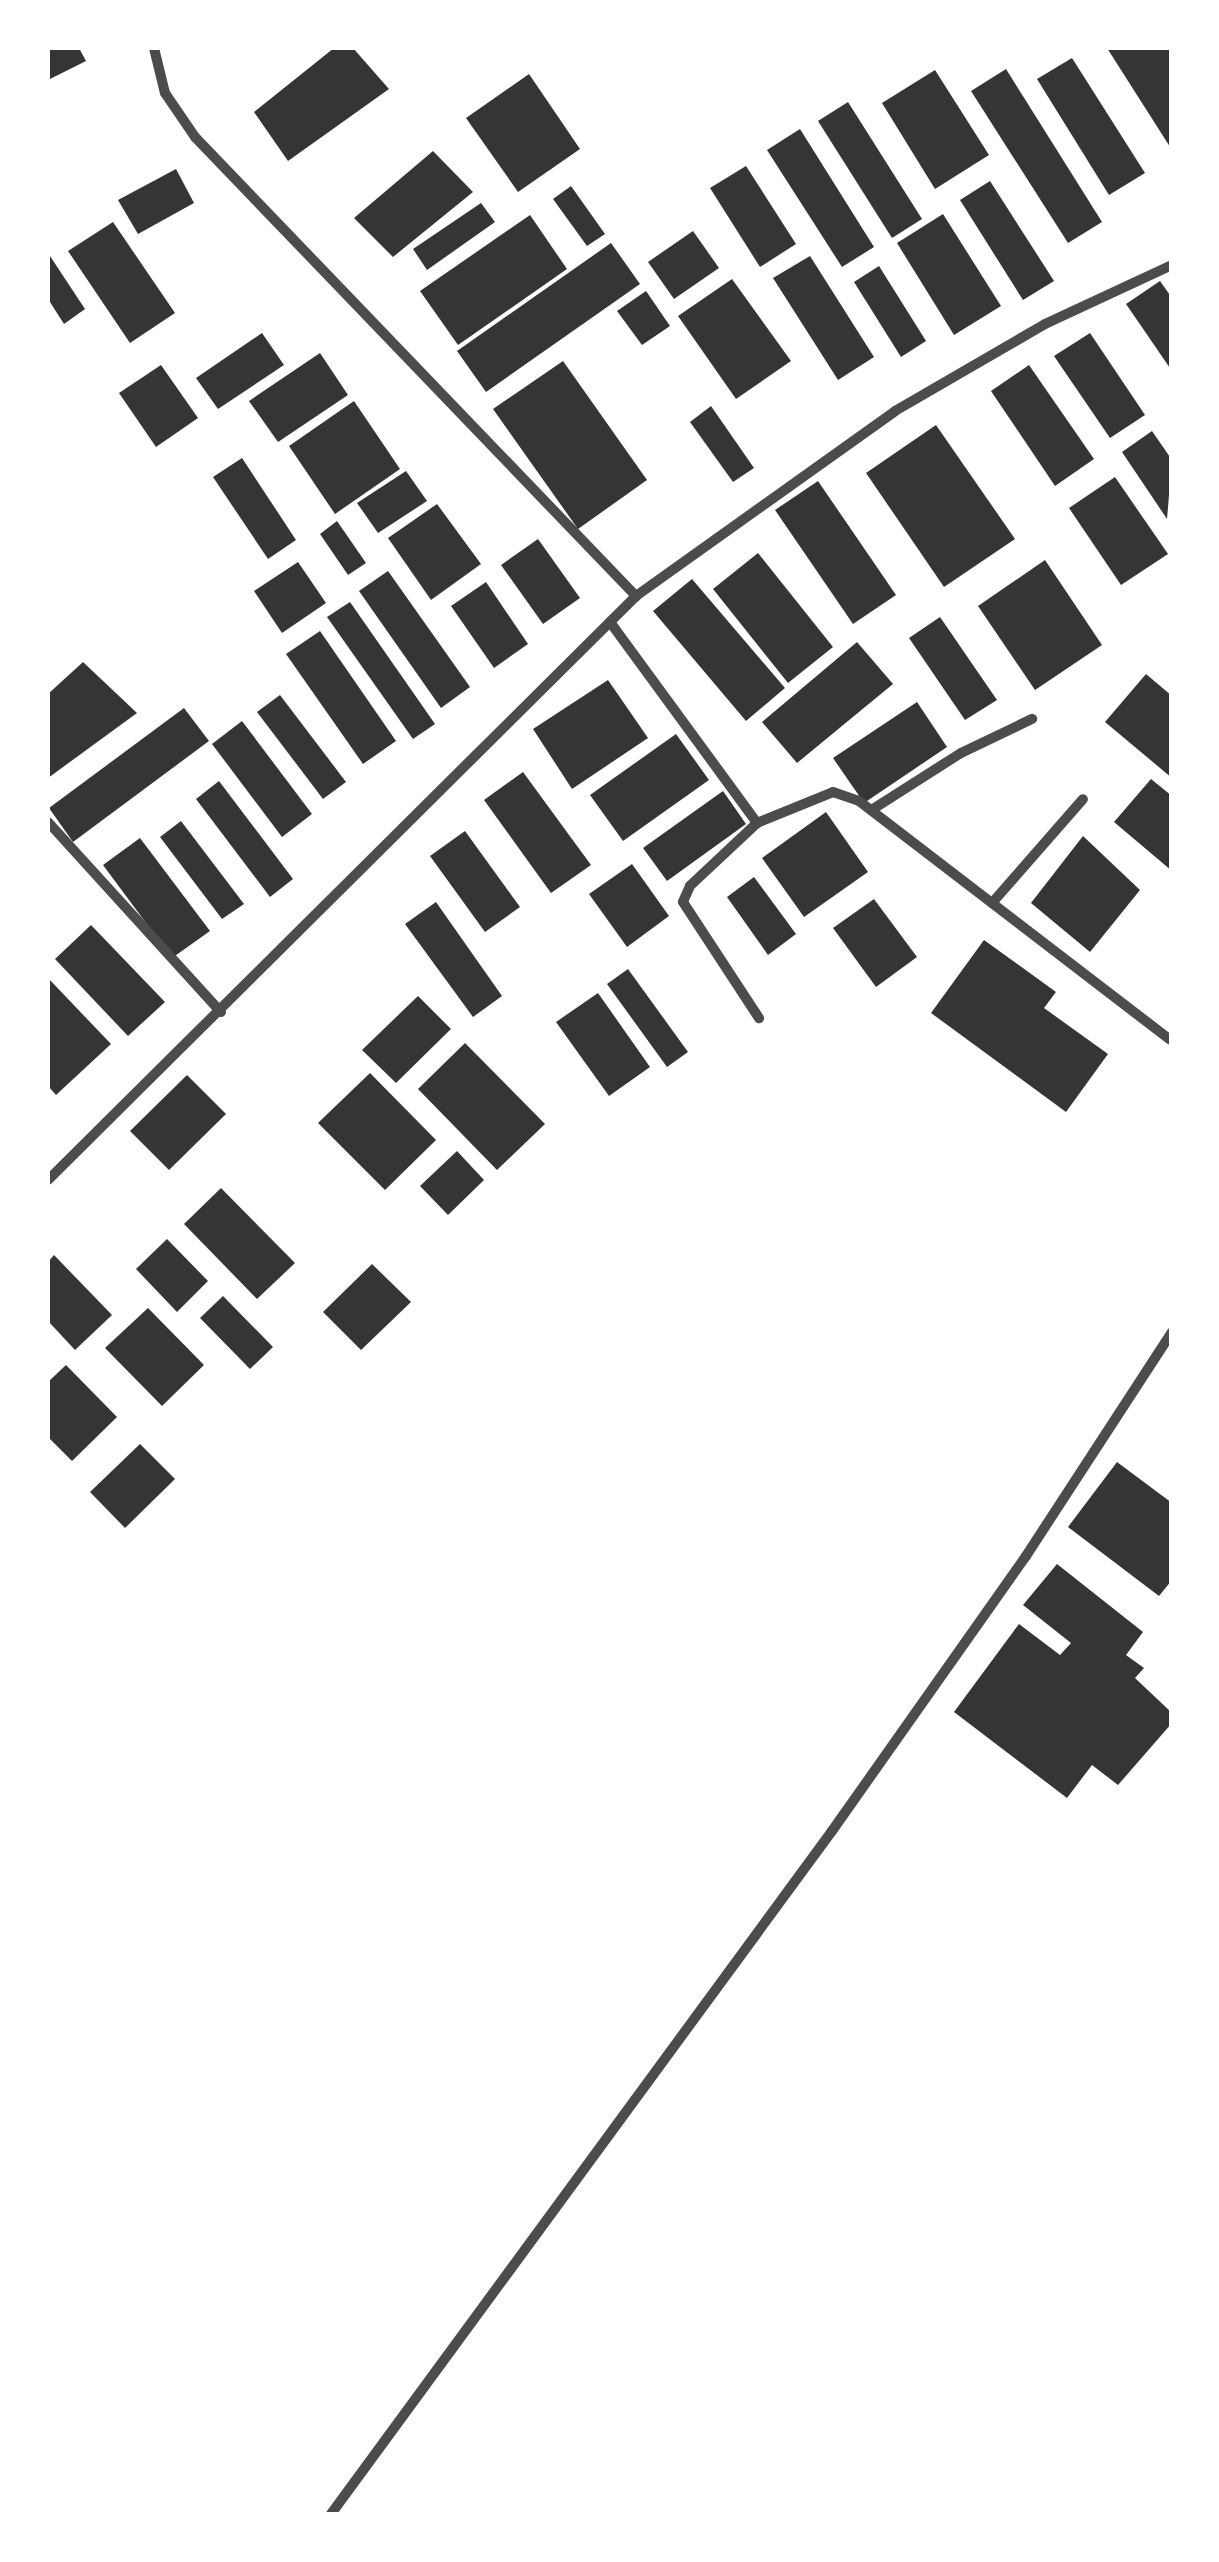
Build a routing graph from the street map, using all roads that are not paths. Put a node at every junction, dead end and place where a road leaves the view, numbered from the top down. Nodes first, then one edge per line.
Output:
1 (154, 48) edge
2 (1172, 265) edge
3 (636, 596) junction
4 (610, 622) junction
5 (1032, 720) dead end
6 (1082, 800) dead end
7 (873, 810) junction
8 (48, 822) edge
9 (757, 823) junction
10 (992, 903) junction
11 (221, 1012) junction
12 (758, 1018) dead end
13 (1171, 1039) edge
14 (48, 1180) edge
15 (1172, 1332) edge
16 (331, 2514) edge

1 - 3 street
2 - 3 street
3 - 4 street
4 - 9 street
4 - 11 street
5 - 7 street
6 - 10 street
7 - 9 street
7 - 10 street
8 - 11 street
9 - 12 street
10 - 13 street
11 - 14 street
15 - 16 street

